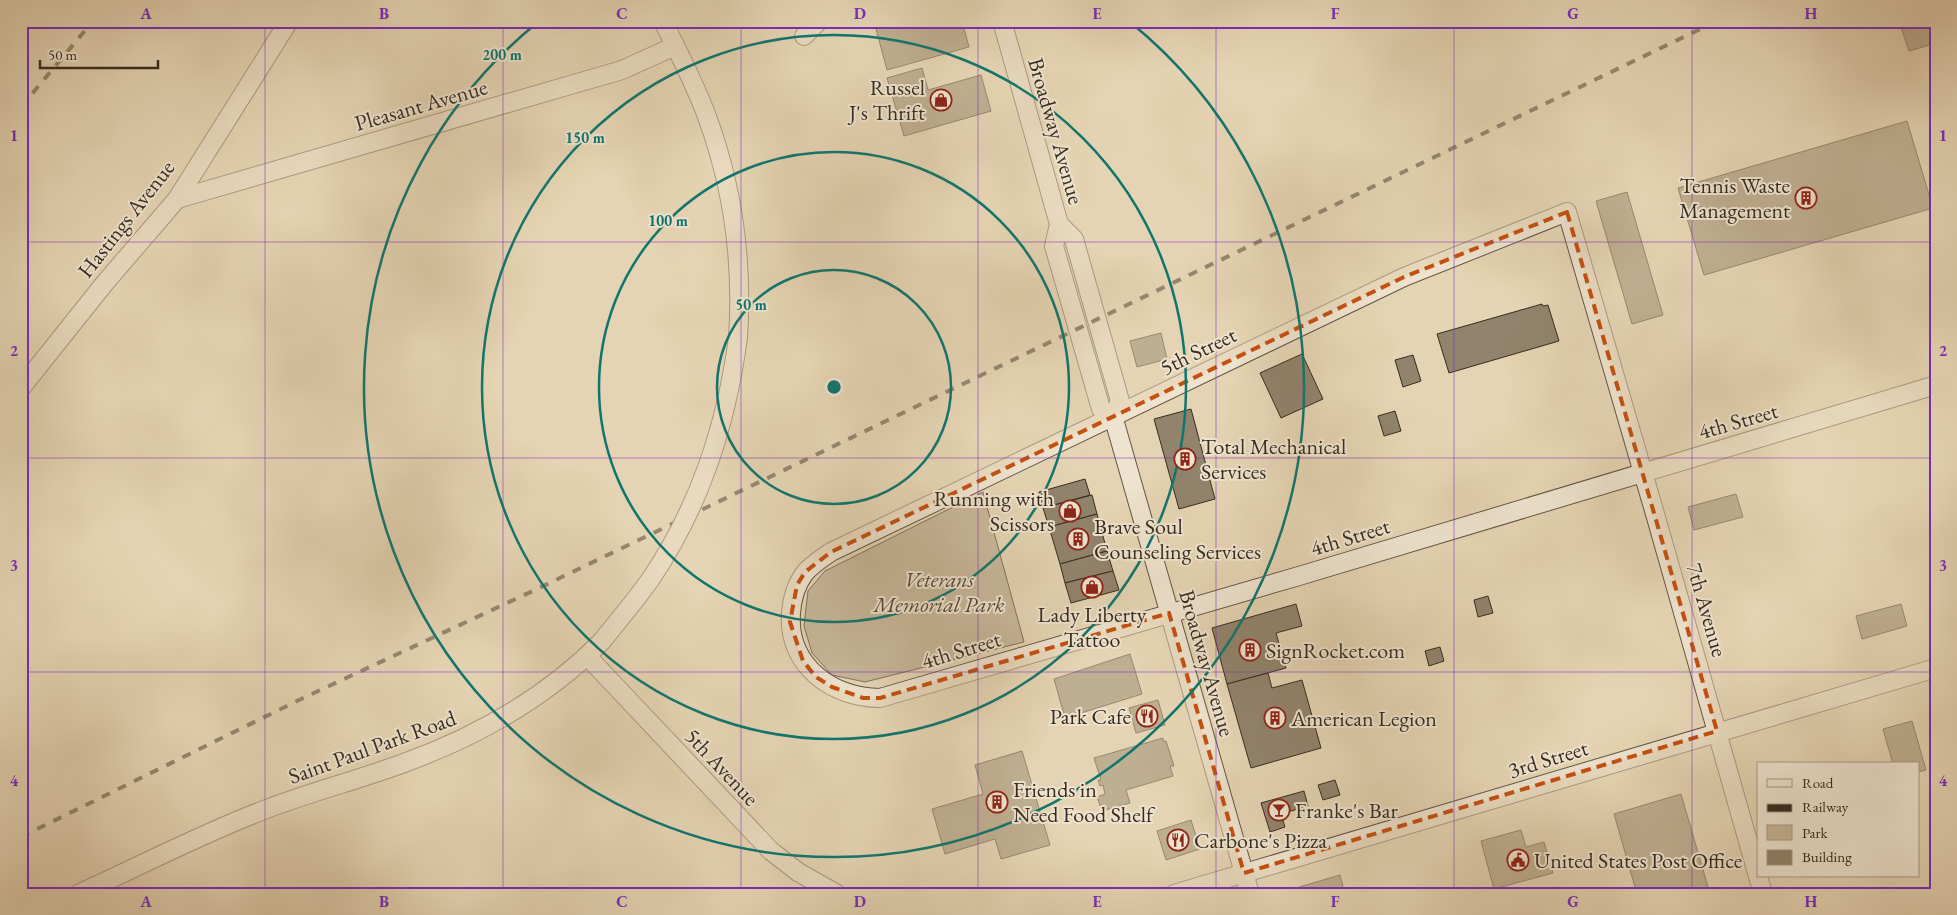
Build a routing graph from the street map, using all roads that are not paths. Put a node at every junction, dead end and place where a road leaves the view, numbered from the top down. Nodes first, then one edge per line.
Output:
1 (289, 21) edge
2 (663, 21) edge
3 (819, 21) edge
4 (1002, 21) edge
5 (804, 36) dead end
6 (675, 46) junction
7 (177, 198) junction
8 (1604, 340) joint
9 (1936, 385) edge
10 (21, 388) edge
11 (1113, 416) junction
12 (1644, 472) junction
13 (1169, 613) junction
14 (794, 644) joint
15 (587, 656) junction
16 (1936, 668) edge
17 (1718, 732) junction
18 (1757, 872) edge
19 (1244, 874) junction
20 (1759, 878) edge
21 (78, 894) edge
22 (836, 894) edge
23 (1174, 894) edge
24 (1250, 894) edge
25 (1763, 894) edge

1 - 7 street, Hastings Avenue
2 - 6 street, Saint Paul Park Road
3 - 5 street
4 - 11 street, Broadway Avenue
6 - 7 street, Pleasant Avenue
6 - 15 street, Saint Paul Park Road, bridge
7 - 10 street, Hastings Avenue
8 - 11 street, 5th Street
8 - 12 street, 7th Avenue
9 - 12 street, 4th Street
11 - 13 street, Broadway Avenue
11 - 14 street, 5th Street
12 - 13 street, 4th Street
12 - 17 street, 7th Avenue
13 - 14 street, 4th Street
13 - 19 street, Broadway Avenue
15 - 21 street, Saint Paul Park Road
15 - 22 street, 5th Avenue
16 - 17 street, 3rd Street
17 - 18 street, 7th Avenue
17 - 19 street, 3rd Street
19 - 23 street, 3rd Street
19 - 24 street, Broadway Avenue
20 - 25 street, 7th Avenue

